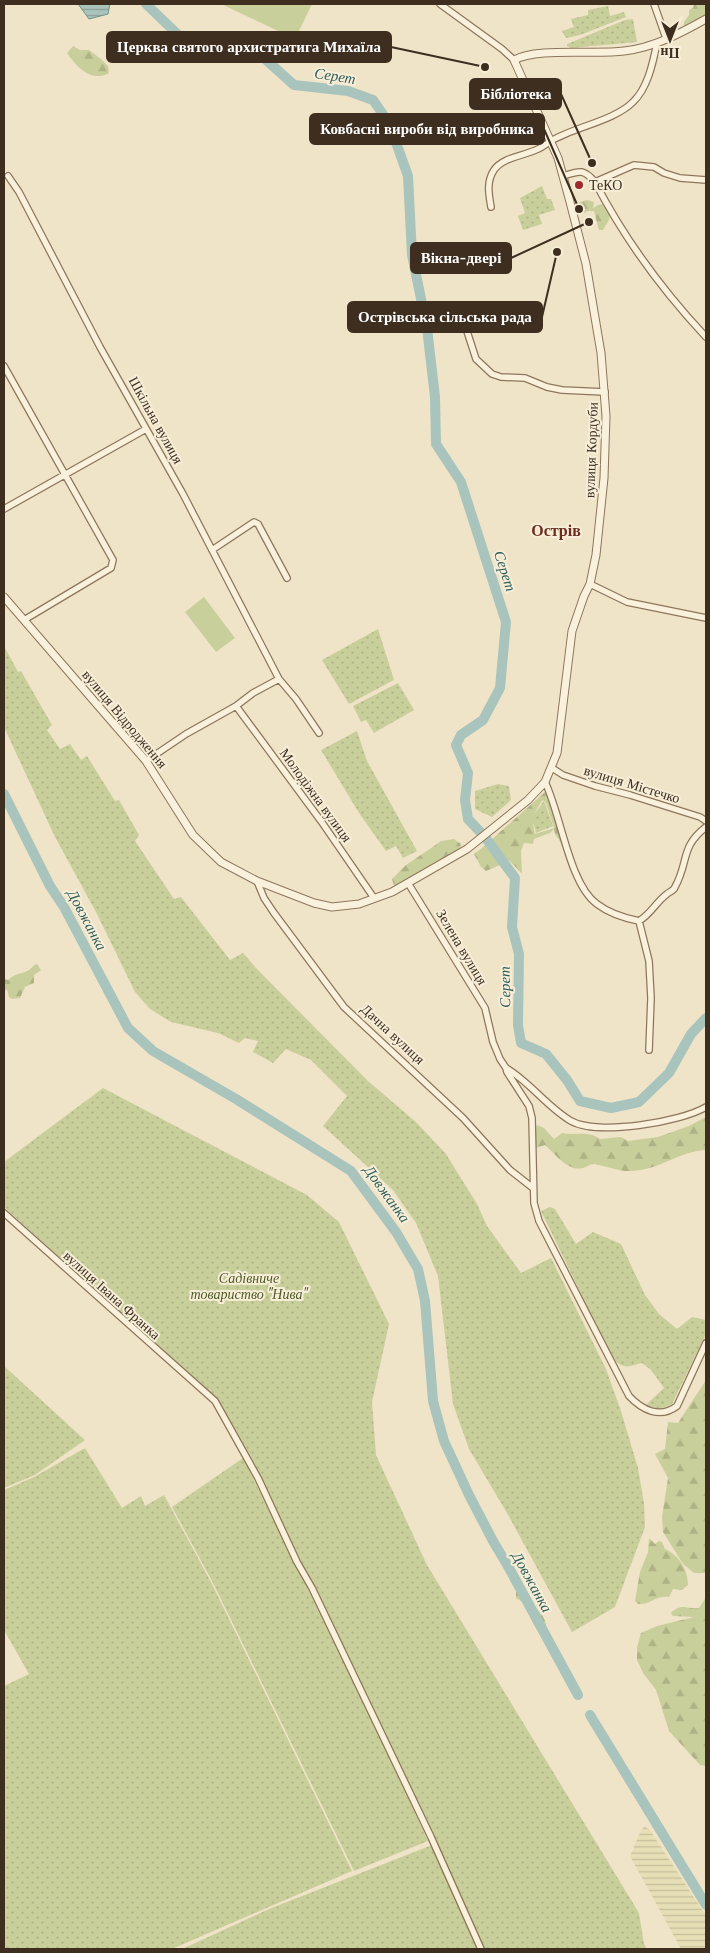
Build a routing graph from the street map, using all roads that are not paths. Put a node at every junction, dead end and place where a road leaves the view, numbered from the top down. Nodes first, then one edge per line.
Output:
1 (440, 4) edge
2 (654, 4) edge
3 (706, 19) edge
4 (666, 38) junction
5 (656, 43) junction
6 (514, 60) junction
7 (550, 141) junction
8 (8, 176) dead end
9 (563, 176) junction
10 (706, 180) edge
11 (595, 182) junction
12 (491, 207) dead end
13 (447, 306) dead end
14 (706, 337) edge
15 (4, 366) edge
16 (605, 392) junction
17 (146, 428) junction
18 (65, 475) junction
19 (4, 509) edge
20 (212, 550) junction
21 (286, 578) dead end
22 (590, 584) junction
23 (4, 597) edge
24 (706, 618) edge
25 (24, 620) junction
26 (279, 679) junction
27 (236, 706) junction
28 (319, 733) dead end
29 (146, 761) junction
30 (552, 768) junction
31 (545, 782) junction
32 (706, 821) edge
33 (706, 827) edge
34 (468, 849) joint
35 (257, 882) junction
36 (408, 883) junction
37 (374, 898) junction
38 (640, 921) junction
39 (649, 1050) dead end
40 (506, 1068) junction
41 (706, 1107) edge
42 (706, 1112) edge
43 (689, 1114) junction
44 (533, 1188) junction
45 (4, 1213) edge
46 (706, 1343) edge
47 (481, 1949) edge

1 - 6 street
2 - 4 street
3 - 4 street
4 - 5 street
5 - 6 street
5 - 7 street
6 - 7 street, вулиця Кордуби
7 - 9 street, вулиця Кордуби
7 - 12 street
8 - 17 street, Шкільна вулиця
9 - 11 street
9 - 16 street, вулиця Кордуби
10 - 11 street
11 - 14 street
13 - 16 street
15 - 18 street
16 - 22 street, вулиця Кордуби
17 - 18 street
17 - 20 street, Шкільна вулиця
18 - 19 street
18 - 25 street
20 - 21 street
20 - 26 street, Шкільна вулиця
22 - 24 street
22 - 30 street, вулиця Кордуби
23 - 25 street, вулиця Відродження
25 - 29 street, вулиця Відродження
26 - 27 street
26 - 28 street, Шкільна вулиця
27 - 29 street
27 - 37 street, Молодіжна вулиця
29 - 35 street, вулиця Відродження
30 - 31 street, вулиця Кордуби
30 - 32 street, вулиця Містечко
31 - 34 street, вулиця Кордуби
31 - 38 street
33 - 38 street
34 - 36 street, вулиця Відродження
35 - 37 street, вулиця Відродження
35 - 44 street, Дачна вулиця
36 - 37 street, вулиця Відродження
36 - 40 street, Зелена вулиця
38 - 39 street
40 - 43 street, Зелена вулиця
40 - 44 street
41 - 43 street, Зелена вулиця
42 - 43 street
44 - 46 street
45 - 47 street, вулиця Івана Франка

